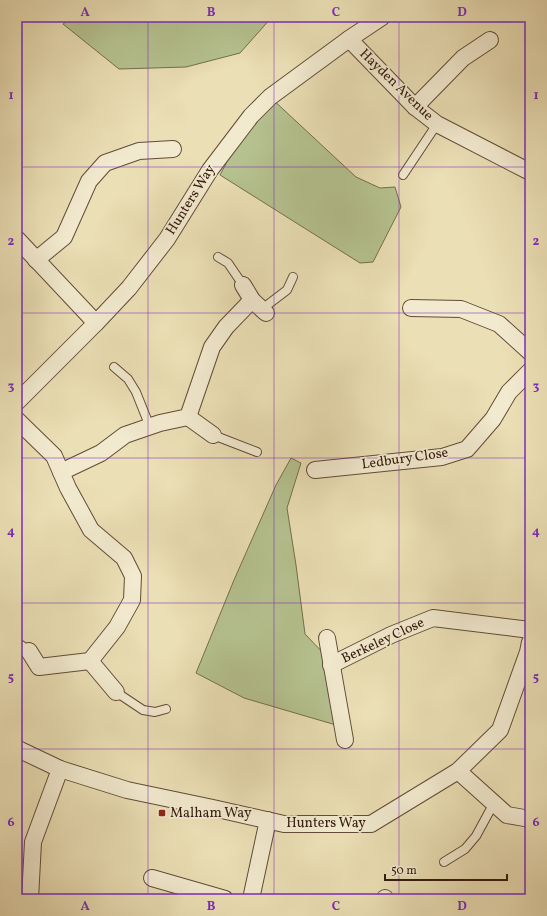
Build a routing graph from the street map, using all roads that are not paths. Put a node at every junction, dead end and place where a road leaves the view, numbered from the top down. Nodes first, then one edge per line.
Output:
1 (382, 17) edge
2 (349, 39) junction
3 (490, 40) dead end
4 (415, 107) junction
5 (437, 124) junction
6 (173, 149) dead end
7 (530, 172) edge
8 (403, 175) dead end
9 (17, 239) edge
10 (218, 257) dead end
11 (36, 260) junction
12 (293, 277) dead end
13 (243, 285) joint
14 (260, 308) junction
15 (411, 308) dead end
16 (96, 323) junction
17 (530, 352) edge
18 (114, 367) dead end
19 (530, 371) edge
20 (17, 402) edge
21 (188, 417) junction
22 (17, 420) edge
23 (150, 427) junction
24 (213, 435) joint
25 (257, 452) dead end
26 (315, 470) dead end
27 (61, 472) junction
28 (530, 630) edge
29 (327, 638) dead end
30 (530, 642) edge
31 (23, 646) edge
32 (90, 661) junction
33 (331, 664) junction
34 (116, 692) joint
35 (166, 709) dead end
36 (345, 740) dead end
37 (17, 748) edge
38 (60, 769) junction
39 (458, 771) junction
40 (494, 803) junction
41 (530, 819) edge
42 (268, 820) junction
43 (444, 862) dead end
44 (152, 878) dead end
45 (30, 899) edge
46 (225, 899) edge
47 (250, 899) edge

1 - 2 street, Hunters Way
2 - 4 street, Hayden Avenue
2 - 16 street, Hunters Way
3 - 4 street
4 - 5 street, Hayden Avenue
5 - 7 street, Hayden Avenue
5 - 8 lane
6 - 11 street
9 - 11 street
10 - 13 lane
11 - 16 street
12 - 14 lane
13 - 14 street
14 - 21 street
15 - 17 street
16 - 20 street, Hunters Way
18 - 23 lane
19 - 26 street, Ledbury Close
21 - 23 street
21 - 24 street
22 - 27 street
23 - 27 street
24 - 25 lane
27 - 32 street
28 - 33 street, Berkeley Close
29 - 33 street, Berkeley Close
30 - 39 street, Hunters Way
31 - 32 street
32 - 34 street
33 - 36 street, Berkeley Close
34 - 35 lane
37 - 38 street, Hunters Way
38 - 42 street, Hunters Way
38 - 45 street
39 - 40 street
39 - 42 street, Hunters Way
40 - 41 street
40 - 43 lane
42 - 47 street
44 - 46 street

